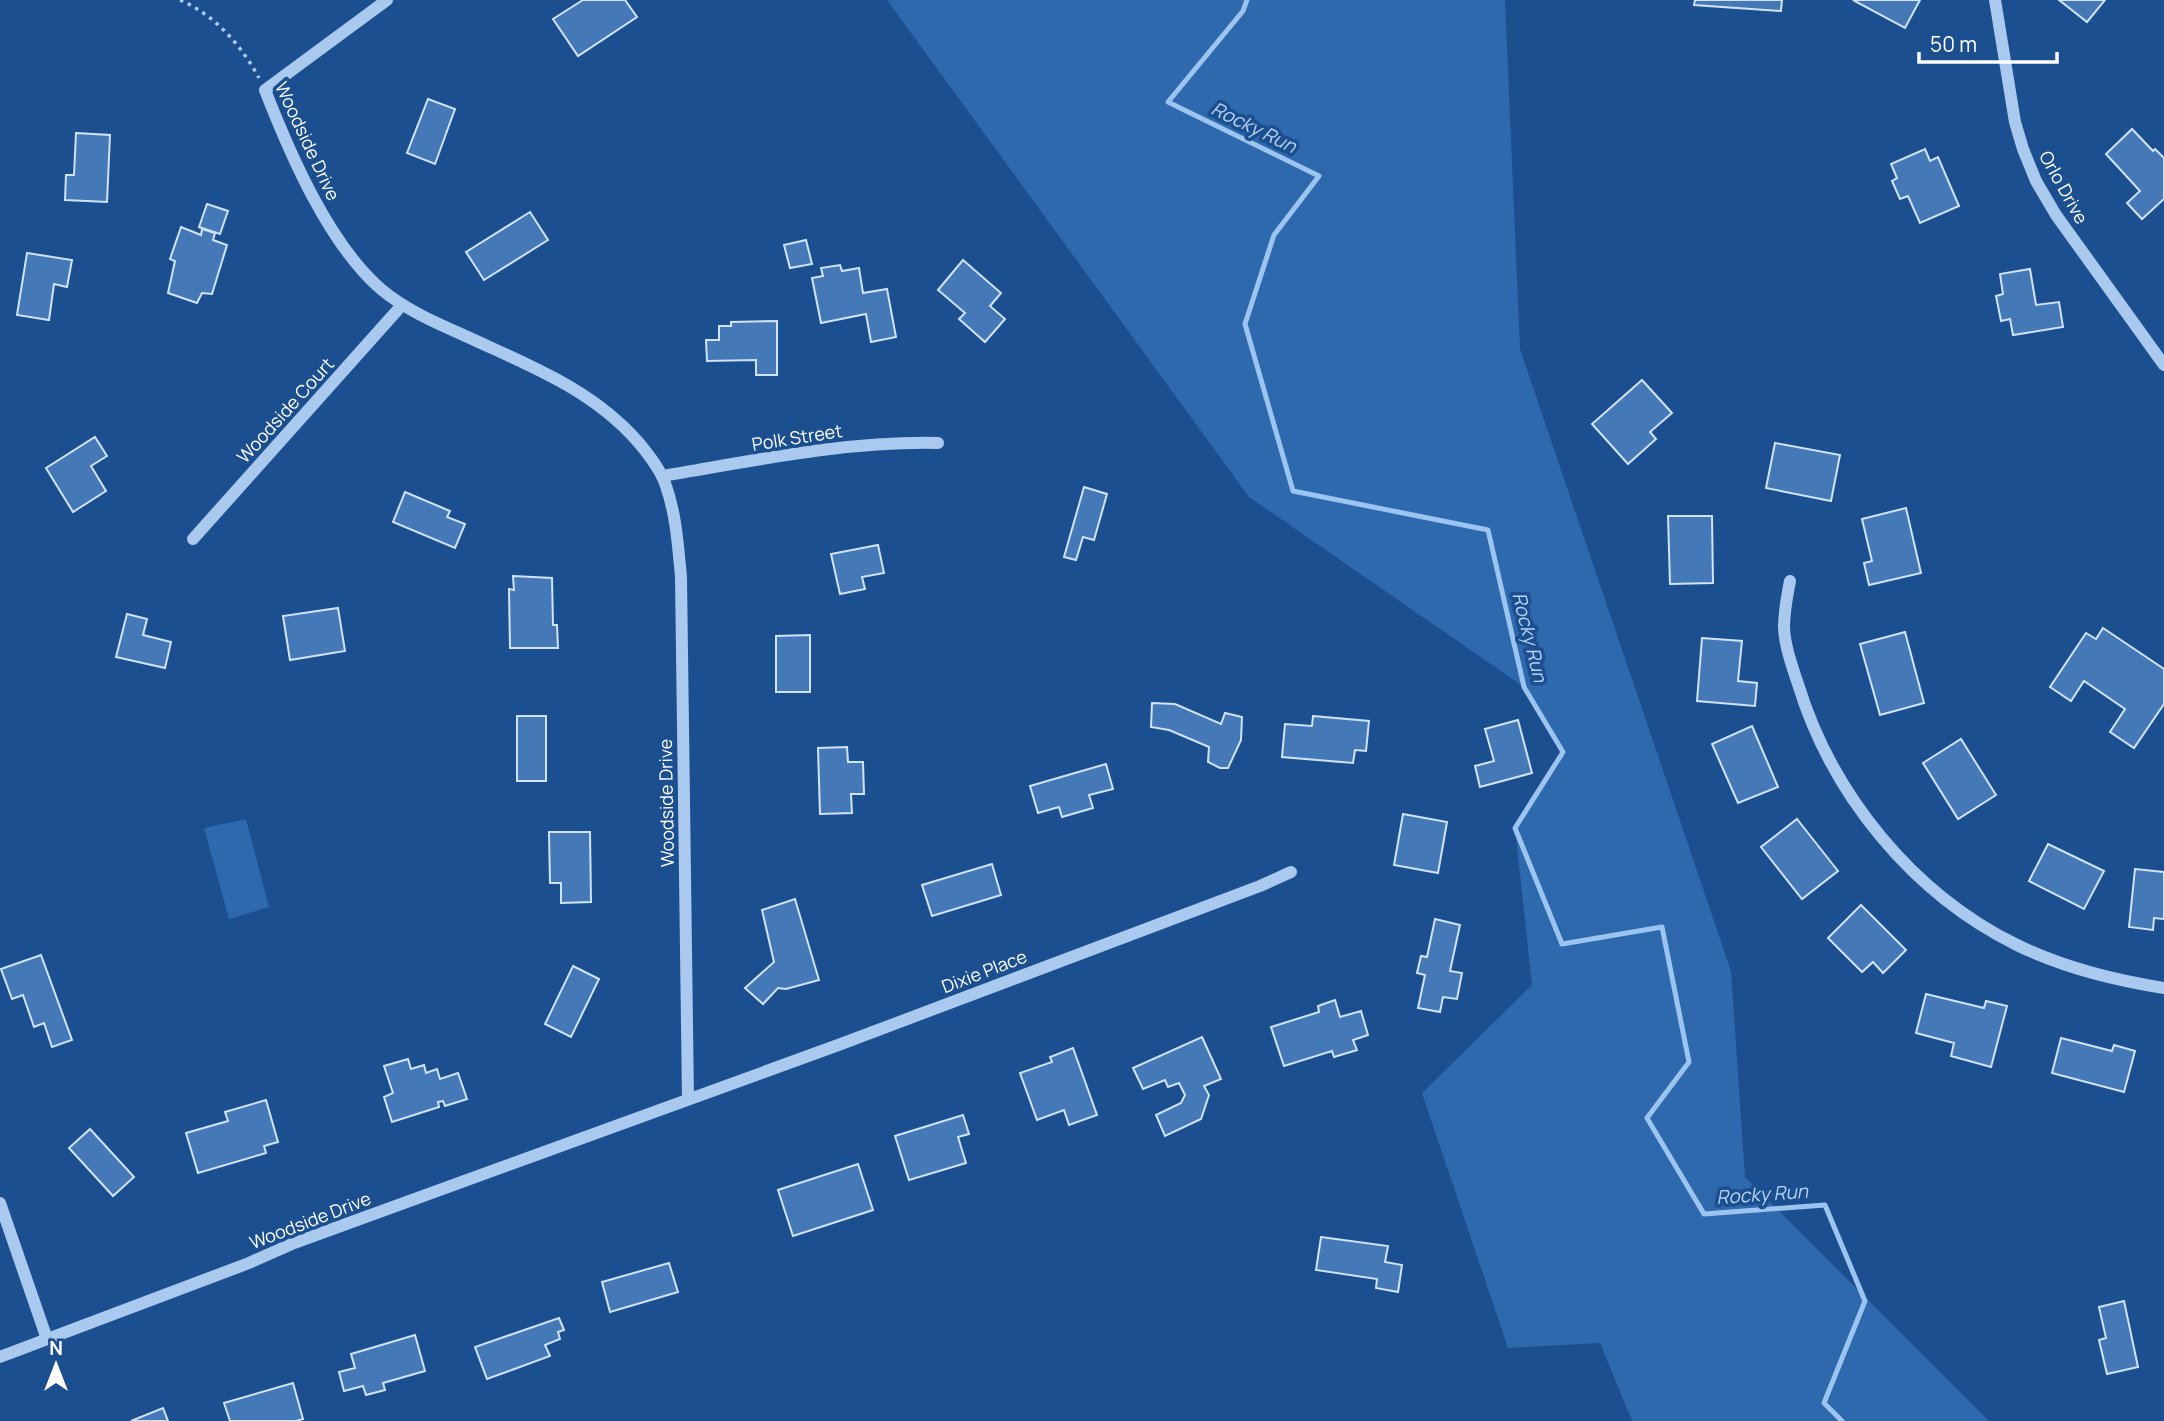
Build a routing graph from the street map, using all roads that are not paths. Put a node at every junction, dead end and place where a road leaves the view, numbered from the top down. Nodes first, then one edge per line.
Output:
1 (387, 0) edge
2 (1995, 0) edge
3 (402, 305) junction
4 (2164, 365) edge
5 (938, 443) dead end
6 (662, 476) junction
7 (193, 539) dead end
8 (1790, 581) dead end
9 (1291, 872) dead end
10 (2164, 988) edge
11 (688, 1099) junction
12 (0, 1203) edge
13 (47, 1339) junction
14 (0, 1357) edge

1 - 3 street, Woodside Drive
2 - 4 street, Orlo Drive
3 - 6 street, Woodside Drive
3 - 7 street, Woodside Court
5 - 6 street, Polk Street
6 - 11 street, Woodside Drive
8 - 10 street
9 - 11 street, Dixie Place
11 - 13 street, Woodside Drive
12 - 13 street
13 - 14 street, Woodside Drive

